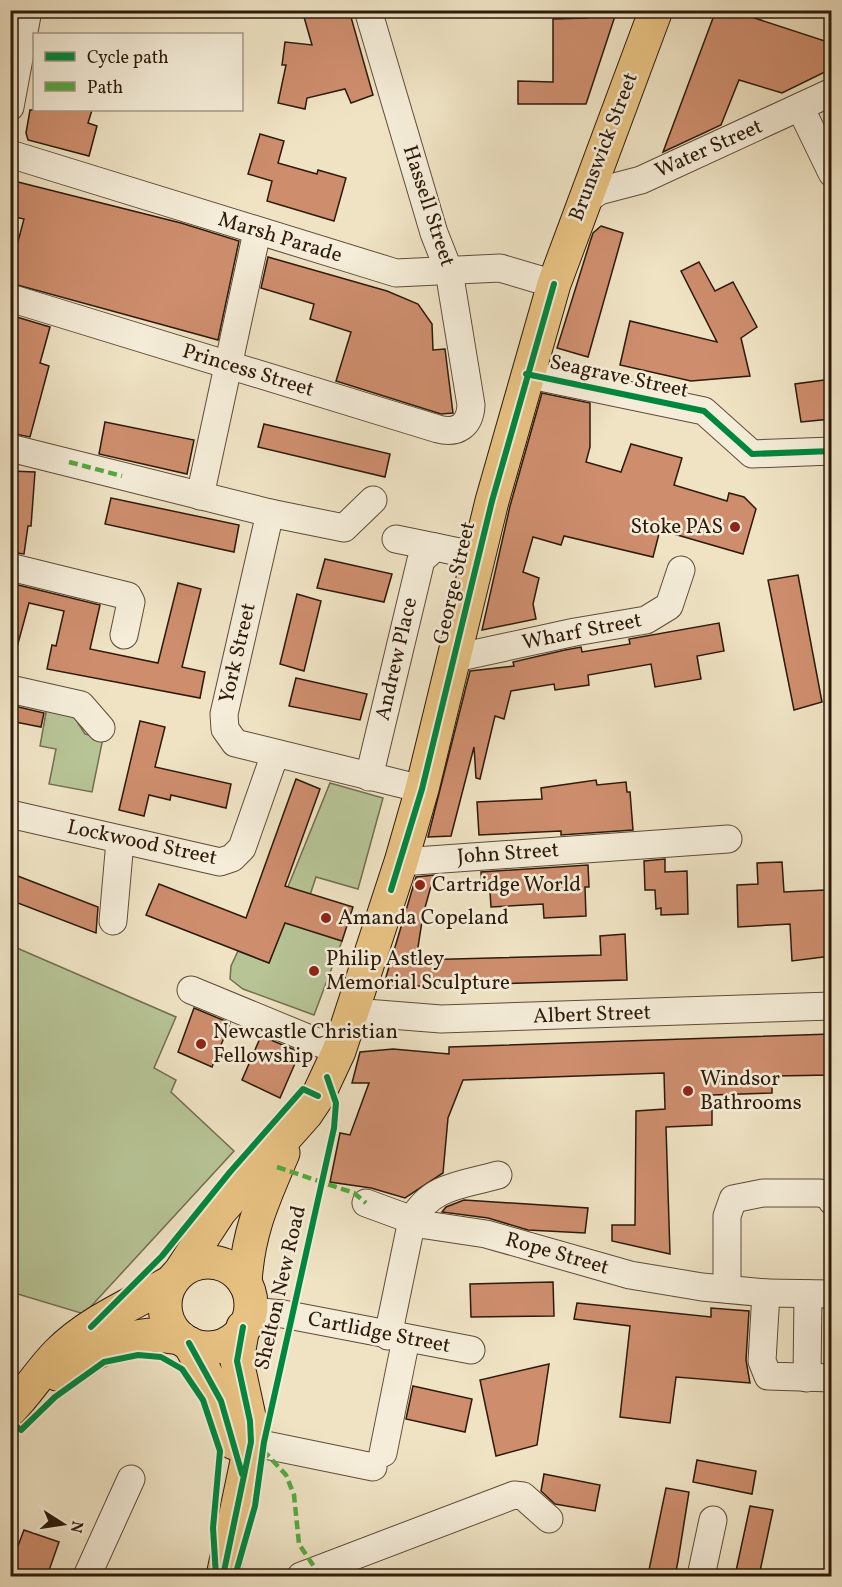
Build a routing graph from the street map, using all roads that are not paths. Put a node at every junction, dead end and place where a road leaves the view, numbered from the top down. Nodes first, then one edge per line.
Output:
1 (28, 10) edge
2 (368, 10) edge
3 (656, 10) edge
4 (831, 92) edge
5 (10, 107) edge
6 (800, 107) junction
7 (10, 154) edge
8 (831, 172) edge
9 (585, 201) junction
10 (257, 232) junction
11 (449, 271) junction
12 (554, 284) junction
13 (10, 298) edge
14 (227, 365) junction
15 (526, 374) junction
16 (471, 405) joint
17 (10, 448) edge
18 (831, 451) edge
19 (200, 496) junction
20 (373, 500) dead end
21 (283, 516) junction
22 (396, 539) dead end
23 (435, 547) junction
24 (478, 556) junction
25 (10, 567) edge
26 (681, 570) dead end
27 (124, 635) dead end
28 (455, 658) junction
29 (10, 689) edge
30 (101, 728) dead end
31 (275, 754) junction
32 (369, 777) junction
33 (422, 789) junction
34 (10, 814) edge
35 (728, 839) dead end
36 (120, 841) junction
37 (401, 862) junction
38 (113, 921) dead end
39 (191, 990) dead end
40 (831, 1006) edge
41 (353, 1012) junction
42 (339, 1051) junction
43 (300, 1121) junction
44 (498, 1175) dead end
45 (831, 1201) edge
46 (366, 1203) dead end
47 (420, 1204) junction
48 (176, 1277) junction
49 (715, 1288) junction
50 (766, 1293) junction
51 (819, 1294) edge
52 (246, 1307) junction
53 (397, 1338) junction
54 (185, 1341) junction
55 (471, 1350) dead end
56 (819, 1378) edge
57 (21, 1399) edge
58 (251, 1442) junction
59 (242, 1474) junction
60 (131, 1479) dead end
61 (549, 1519) dead end
62 (713, 1520) dead end
63 (87, 1576) edge
64 (223, 1576) edge
65 (302, 1576) edge
66 (701, 1576) edge

1 - 5 street
2 - 11 street, Hassell Street
3 - 9 main road, Brunswick Street
4 - 6 street, Water Street
6 - 8 street
6 - 9 street, Water Street
7 - 10 street, Marsh Parade
9 - 12 main road, Brunswick Street
10 - 11 street, Marsh Parade
10 - 14 street
11 - 12 street, Marsh Parade
11 - 16 street, Hassell Street
12 - 15 main road, George Street
13 - 14 street, Princess Street
14 - 16 street, Princess Street
14 - 19 street
15 - 18 street, Seagrave Street
15 - 24 main road, George Street
17 - 19 street
19 - 21 street
20 - 21 street
21 - 31 street, York Street
22 - 23 street
23 - 24 street
23 - 32 street, Andrew Place
24 - 28 main road, George Street
25 - 27 street
26 - 28 street, Wharf Street
28 - 33 main road, George Street
29 - 30 street
31 - 32 street, York Street
31 - 36 street, Lockwood Street
32 - 33 street, York Street
33 - 37 main road, George Street
34 - 36 street, Lockwood Street
35 - 37 street, John Street
36 - 38 street
37 - 41 main road, George Street
39 - 42 street
40 - 41 street, Albert Street
41 - 42 main road, George Street
42 - 43 main road, George Street
43 - 48 main road
43 - 52 main road, Shelton New Road
44 - 47 street
45 - 49 street
46 - 47 street, Rope Street
47 - 49 street, Rope Street
47 - 53 street
48 - 52 main road
48 - 54 main road
48 - 57 main road
49 - 50 street, Rope Street
50 - 51 street, Rope Street
50 - 56 street
51 - 56 street
52 - 53 street, Cartlidge Street
52 - 54 main road
52 - 58 main road, Shelton New Road
53 - 55 street, Cartlidge Street
53 - 58 street
54 - 57 main road
54 - 59 main road, Shelton New Road
58 - 59 main road, Shelton New Road
59 - 64 main road, Shelton New Road
60 - 63 street
61 - 65 street
62 - 66 street

